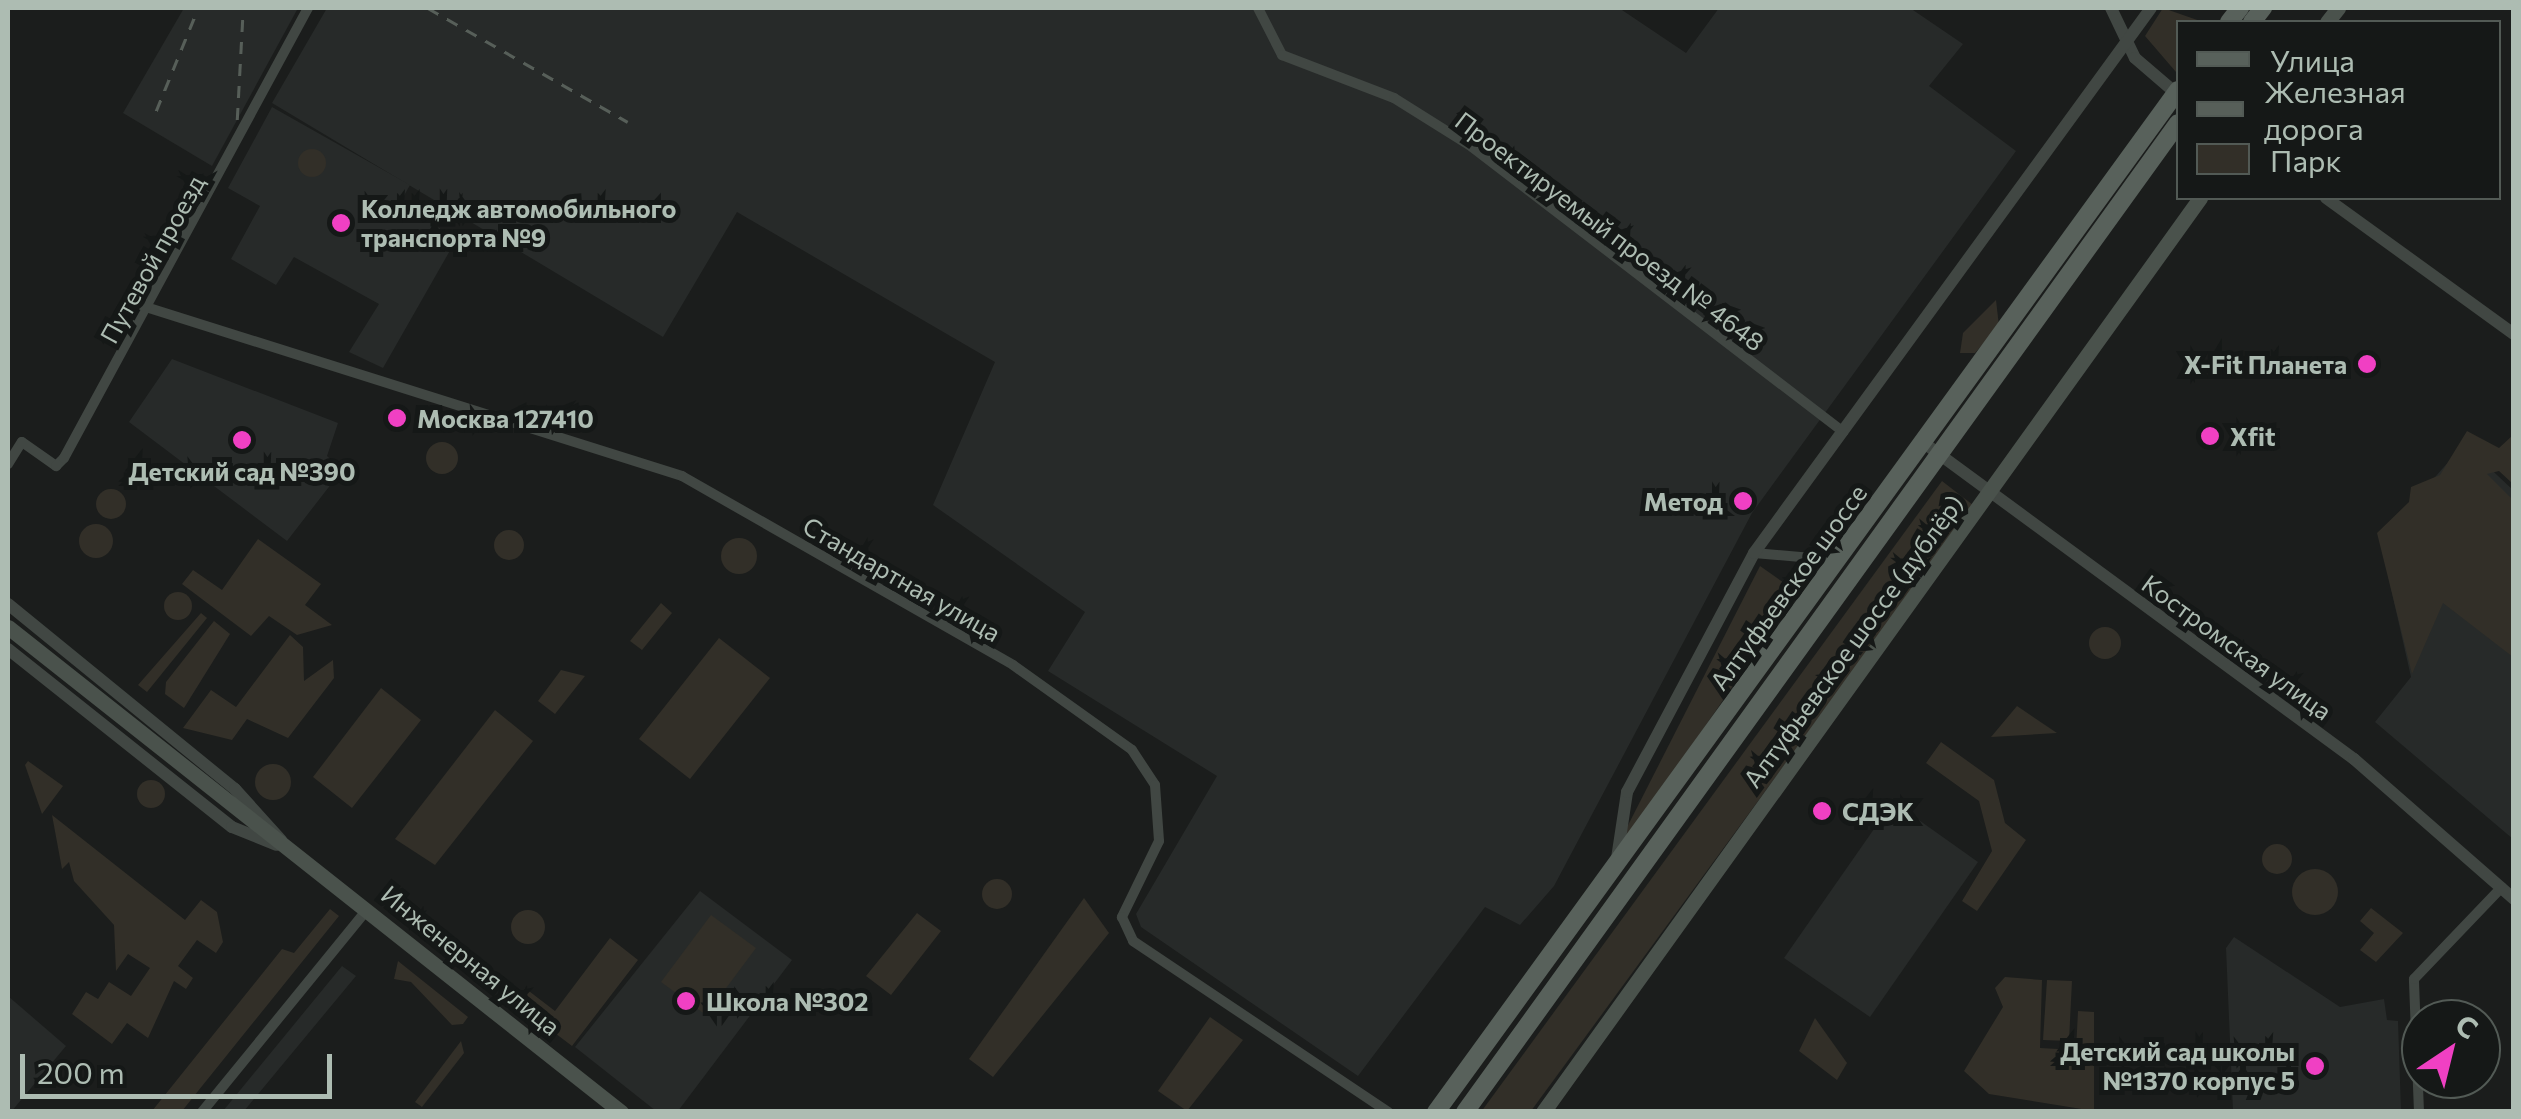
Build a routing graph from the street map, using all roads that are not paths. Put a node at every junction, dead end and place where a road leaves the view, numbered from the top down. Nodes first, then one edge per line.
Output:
1 (308, 8) edge
2 (1258, 8) edge
3 (2116, 12) edge
4 (2148, 12) edge
5 (2128, 38) junction
6 (2176, 91) edge
7 (2176, 96) edge
8 (2176, 127) edge
9 (2199, 200) edge
10 (2329, 200) edge
11 (149, 308) junction
12 (2513, 334) edge
13 (1843, 432) junction
14 (1924, 443) junction
15 (1941, 457) junction
16 (8, 464) edge
17 (1989, 495) junction
18 (1754, 553) junction
19 (1840, 557) junction
20 (8, 604) edge
21 (8, 627) edge
22 (8, 649) edge
23 (289, 850) junction
24 (1616, 865) junction
25 (2502, 887) junction
26 (2514, 899) edge
27 (367, 910) junction
28 (202, 1112) edge
29 (621, 1112) edge
30 (1388, 1112) edge
31 (1436, 1112) edge
32 (1466, 1112) edge
33 (1544, 1112) edge
34 (2419, 1112) edge

1 - 11 street, Путевой проезд
2 - 13 street, Проектируемый проезд № 4648
3 - 4 street
3 - 5 street
4 - 5 street
5 - 6 street
5 - 13 street
7 - 14 main road, Алтуфьевское шоссе
8 - 15 main road, Алтуфьевское шоссе
9 - 17 main road, Алтуфьевское шоссе (дублёр)
10 - 12 street
11 - 16 street, Путевой проезд
11 - 30 street, Стандартная улица
13 - 18 street
14 - 15 street, Костромская улица
14 - 19 main road, Алтуфьевское шоссе
15 - 17 street, Костромская улица
15 - 32 main road, Алтуфьевское шоссе
17 - 25 street, Костромская улица
17 - 33 main road, Алтуфьевское шоссе (дублёр)
18 - 19 street
18 - 24 street
19 - 24 main road, Алтуфьевское шоссе
20 - 23 street, Инженерная улица
21 - 23 main road
22 - 23 street, Инженерная улица
23 - 27 main road, Инженерная улица
24 - 31 main road, Алтуфьевское шоссе
25 - 26 street, Костромская улица
25 - 34 street
27 - 28 street
27 - 29 main road, Инженерная улица

